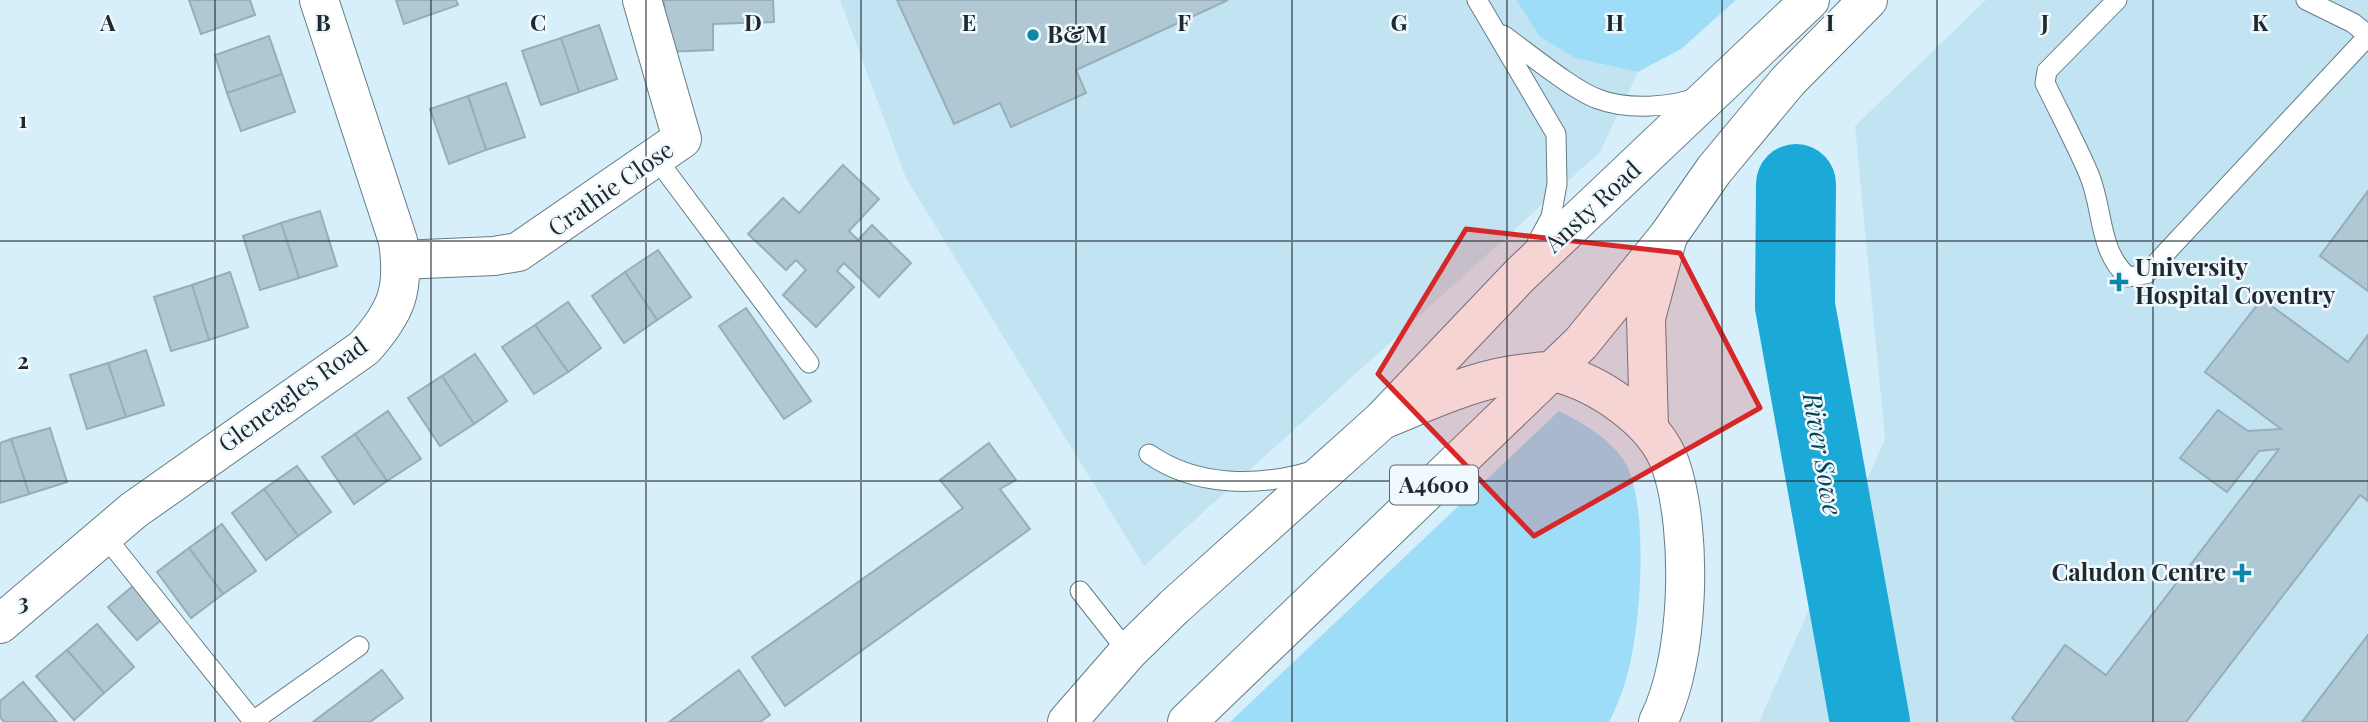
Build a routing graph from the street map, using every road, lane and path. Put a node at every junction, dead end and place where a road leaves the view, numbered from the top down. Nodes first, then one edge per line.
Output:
1 (319, 0) edge
2 (642, 0) edge
3 (1477, 0) edge
4 (1810, 0) edge
5 (1868, 0) edge
6 (2117, 0) edge
7 (2306, 0) edge
8 (1497, 30) junction
9 (2368, 35) edge
10 (1719, 87) junction
11 (656, 158) junction
12 (1668, 236) junction
13 (400, 260) junction
14 (1520, 275) junction
15 (809, 363) dead end
16 (1552, 371) junction
17 (1382, 420) junction
18 (1648, 428) junction
19 (1149, 454) dead end
20 (1330, 466) junction
21 (104, 535) junction
22 (1080, 591) dead end
23 (1, 622) edge
24 (359, 646) dead end
25 (1128, 652) junction
26 (1081, 715) edge
27 (1187, 722) edge
28 (1658, 722) edge

1 - 13 main road, Gleneagles Road
2 - 11 main road, Crathie Close
3 - 8 lane
4 - 10 main road, Ansty Road
5 - 12 main road, A4600
6 - 9 lane
7 - 9 lane
8 - 10 lane
8 - 14 lane
10 - 14 main road, Ansty Road
11 - 13 main road, Crathie Close
11 - 15 lane
12 - 16 main road, A4600
12 - 18 main road
13 - 21 main road, Gleneagles Road
14 - 17 main road, Ansty Road
16 - 17 main road
16 - 18 main road
16 - 27 main road, A4600
17 - 20 main road
18 - 28 main road
19 - 20 lane
20 - 25 main road
21 - 23 main road, Gleneagles Road
21 - 24 lane
22 - 25 lane
25 - 26 main road

